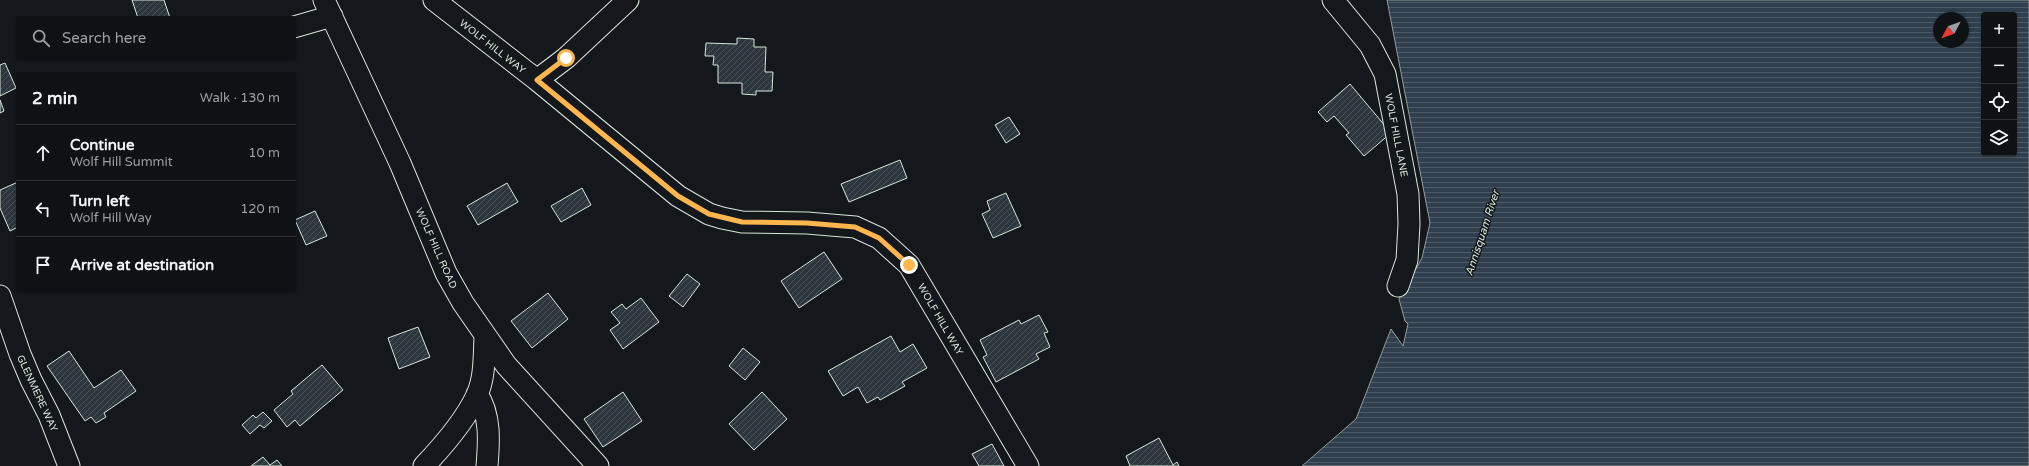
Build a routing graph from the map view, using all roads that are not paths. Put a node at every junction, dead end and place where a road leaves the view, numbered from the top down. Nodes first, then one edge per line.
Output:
1 (434, 0) edge
2 (628, 0) edge
3 (1333, 0) edge
4 (328, 8) edge
5 (296, 26) edge
6 (537, 80) junction
7 (1398, 286) dead end
8 (0, 296) edge
9 (485, 337) junction
10 (478, 394) junction
11 (69, 466) edge
12 (424, 466) edge
13 (487, 466) edge
14 (598, 466) edge
15 (1028, 466) edge

1 - 6 street, WOLF HILL WAY
2 - 6 street
3 - 7 street, WOLF HILL LANE
4 - 5 street
4 - 9 street, WOLF HILL ROAD
6 - 15 street, WOLF HILL WAY
8 - 11 street, GLENMERE WAY
9 - 10 street
9 - 14 street, WOLF HILL ROAD
10 - 12 street
10 - 13 street

